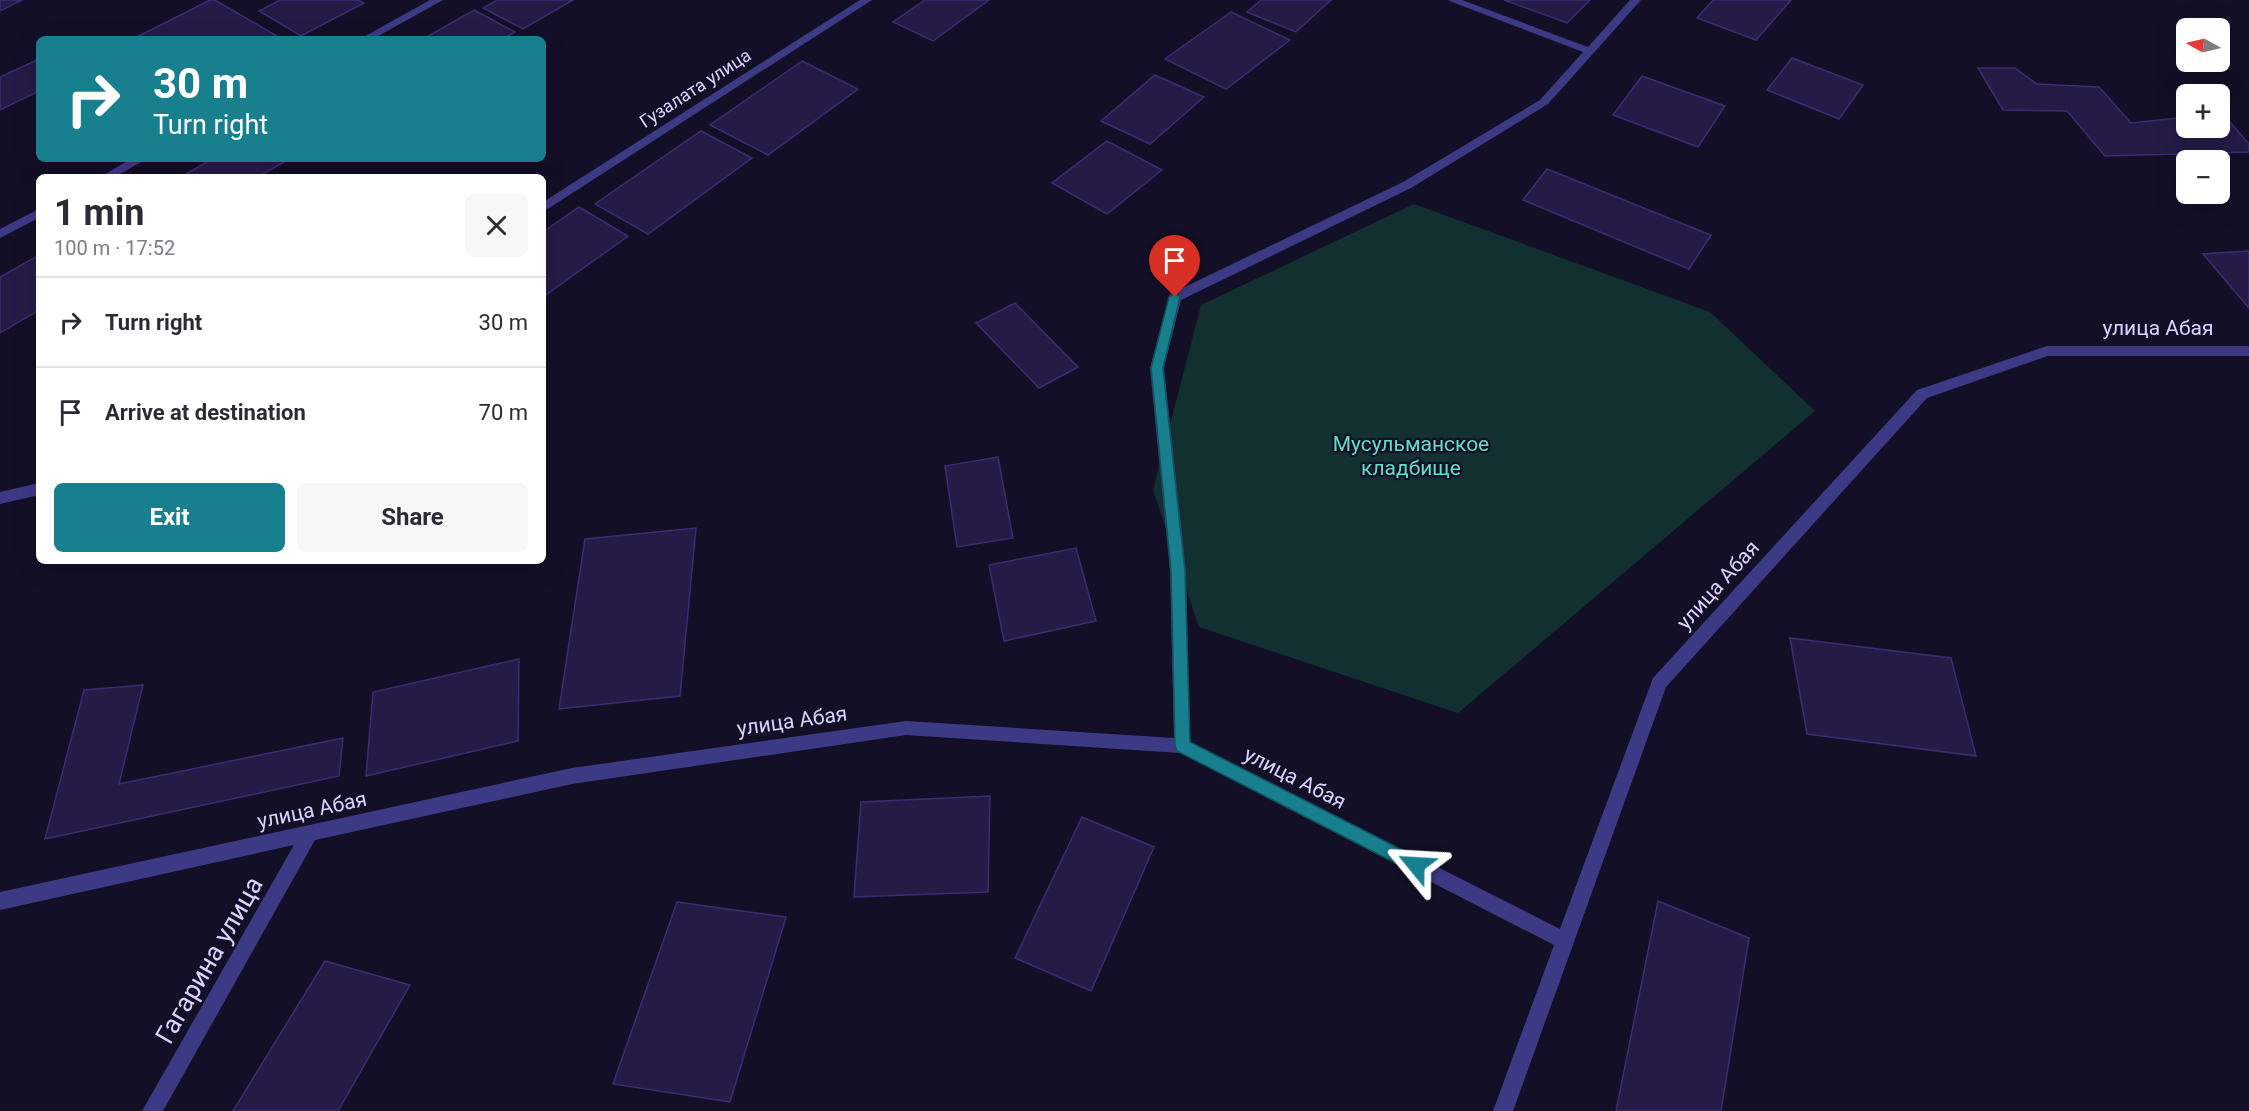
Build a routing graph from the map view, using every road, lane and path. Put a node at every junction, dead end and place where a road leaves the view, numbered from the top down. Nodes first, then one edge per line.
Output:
1 (438, 0) edge
2 (867, 0) edge
3 (1452, 0) edge
4 (1636, 0) edge
5 (371, 36) edge
6 (1589, 51) junction
7 (134, 162) edge
8 (112, 174) edge
9 (546, 206) edge
10 (36, 215) edge
11 (0, 234) edge
12 (2249, 351) edge
13 (36, 490) edge
14 (0, 498) edge
15 (1182, 746) junction
16 (310, 833) junction
17 (0, 901) edge
18 (1565, 941) junction
19 (152, 1111) edge
20 (1503, 1111) edge

1 - 5 street
2 - 9 street, Гузалата улица
3 - 6 street
4 - 6 street
6 - 15 street
7 - 8 street
10 - 11 street
12 - 18 street, улица Абая
13 - 14 street
15 - 16 street, улица Абая
15 - 18 street, улица Абая
16 - 17 street, улица Абая
16 - 19 street, Гагарина улица
18 - 20 street

